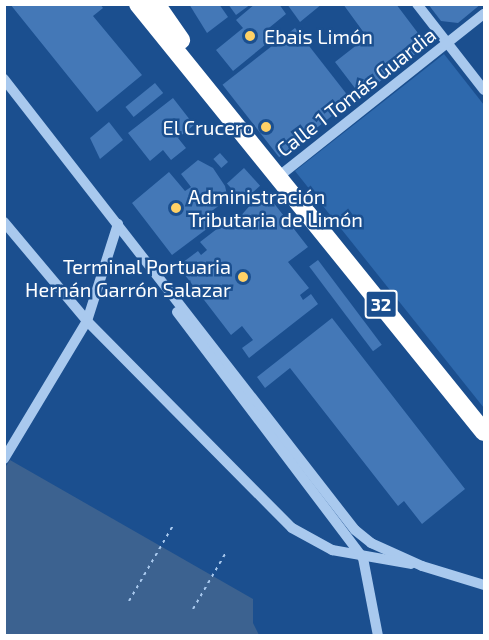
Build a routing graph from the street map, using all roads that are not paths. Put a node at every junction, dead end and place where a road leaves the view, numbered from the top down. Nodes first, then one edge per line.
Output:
1 (417, 4) edge
2 (151, 7) edge
3 (484, 14) edge
4 (447, 43) junction
5 (4, 79) edge
6 (484, 90) edge
7 (278, 177) junction
8 (4, 222) edge
9 (118, 224) junction
10 (87, 321) junction
11 (484, 432) edge
12 (7, 455) edge
13 (363, 558) junction
14 (422, 566) junction
15 (484, 585) edge
16 (378, 636) edge

1 - 4 street
2 - 7 highway, 32
3 - 4 street, Calle 1 Tomás Guardia
4 - 6 street
4 - 7 street, Calle 1 Tomás Guardia
5 - 9 street
7 - 11 highway, 32
8 - 10 street
9 - 10 street
9 - 13 street
9 - 14 street
10 - 12 street
10 - 13 street
13 - 14 street
13 - 16 street
14 - 15 street

